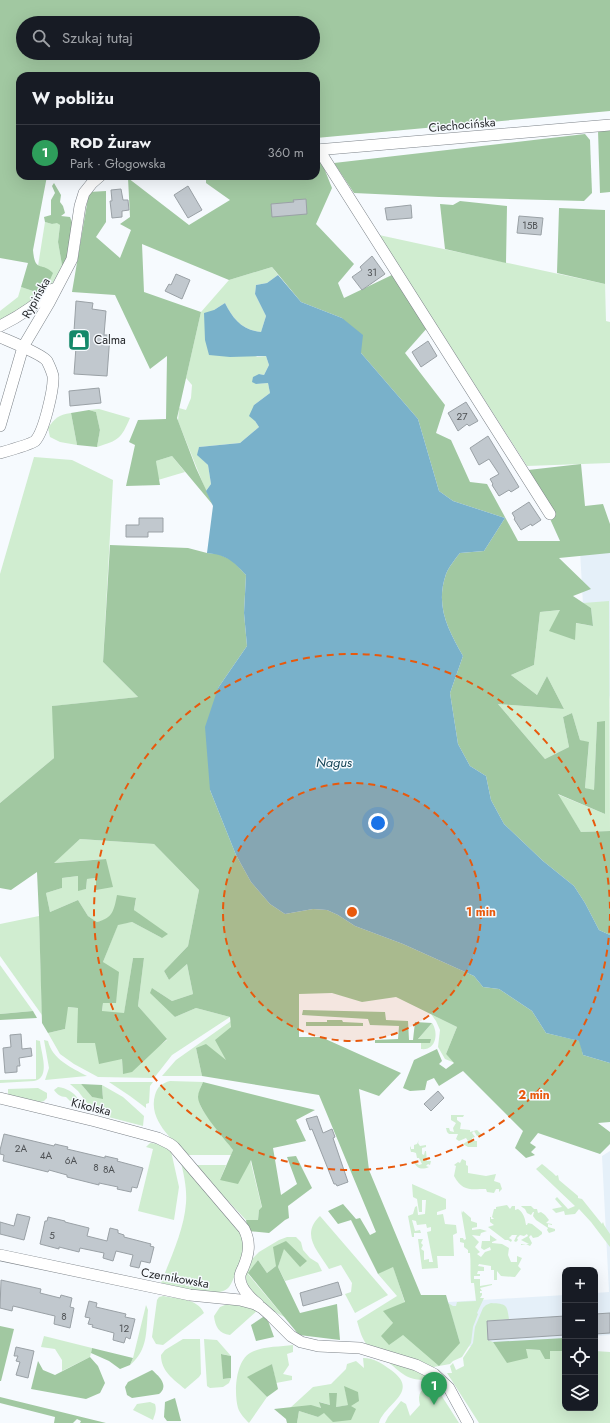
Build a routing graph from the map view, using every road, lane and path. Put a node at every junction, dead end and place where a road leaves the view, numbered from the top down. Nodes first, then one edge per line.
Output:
1 (610, 125) edge
2 (320, 150) edge
3 (320, 153) edge
4 (95, 180) edge
5 (59, 284) junction
6 (0, 326) edge
7 (0, 337) edge
8 (23, 347) junction
9 (0, 426) edge
10 (0, 453) edge
11 (550, 514) dead end
12 (0, 1098) edge
13 (0, 1255) edge
14 (262, 1308) junction
15 (468, 1423) edge

1 - 2 street, Ciechocińska
3 - 11 street
4 - 5 street, Rypińska
5 - 6 street
5 - 8 street, Rypińska
7 - 8 street
8 - 9 street, Rypińska
8 - 10 street
12 - 14 street, Kikolska
13 - 14 street, Czernikowska
14 - 15 street, Czernikowska

